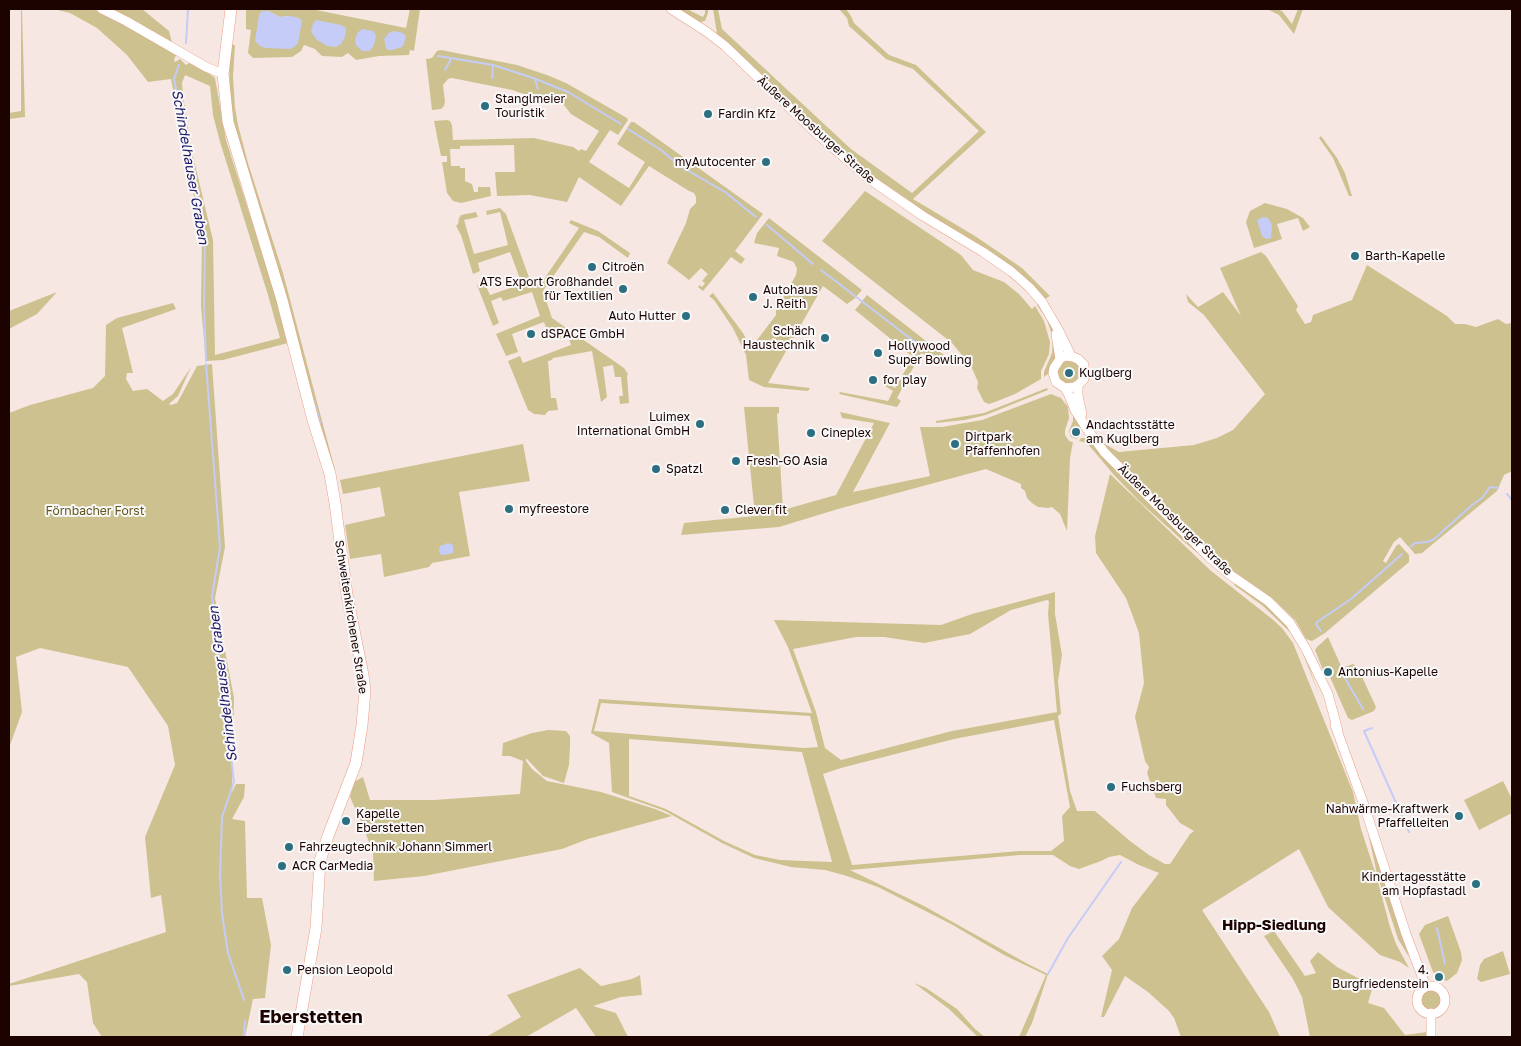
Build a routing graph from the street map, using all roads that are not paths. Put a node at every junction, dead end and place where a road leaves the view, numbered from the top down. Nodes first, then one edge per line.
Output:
1 (102, 9) edge
2 (231, 9) edge
3 (671, 9) edge
4 (223, 74) junction
5 (1054, 322) junction
6 (1071, 356) junction
7 (1060, 359) junction
8 (1078, 385) junction
9 (1065, 388) junction
10 (1085, 427) junction
11 (1426, 987) junction
12 (1431, 1013) junction
13 (297, 1037) edge
14 (1431, 1037) edge

1 - 4 street
2 - 4 main road, Schweitenkirchener Straße
3 - 5 street, Äußere Moosburger Straße
4 - 13 main road, Schweitenkirchener Straße
5 - 6 street, Äußere Moosburger Straße
5 - 7 street, Äußere Moosburger Straße
6 - 7 street
6 - 8 street, Äußere Moosburger Straße
7 - 9 street, Äußere Moosburger Straße
8 - 9 street
8 - 10 street, Äußere Moosburger Straße
9 - 10 street, Äußere Moosburger Straße
10 - 11 street, Äußere Moosburger Straße
11 - 12 street
11 - 12 street
12 - 14 street

